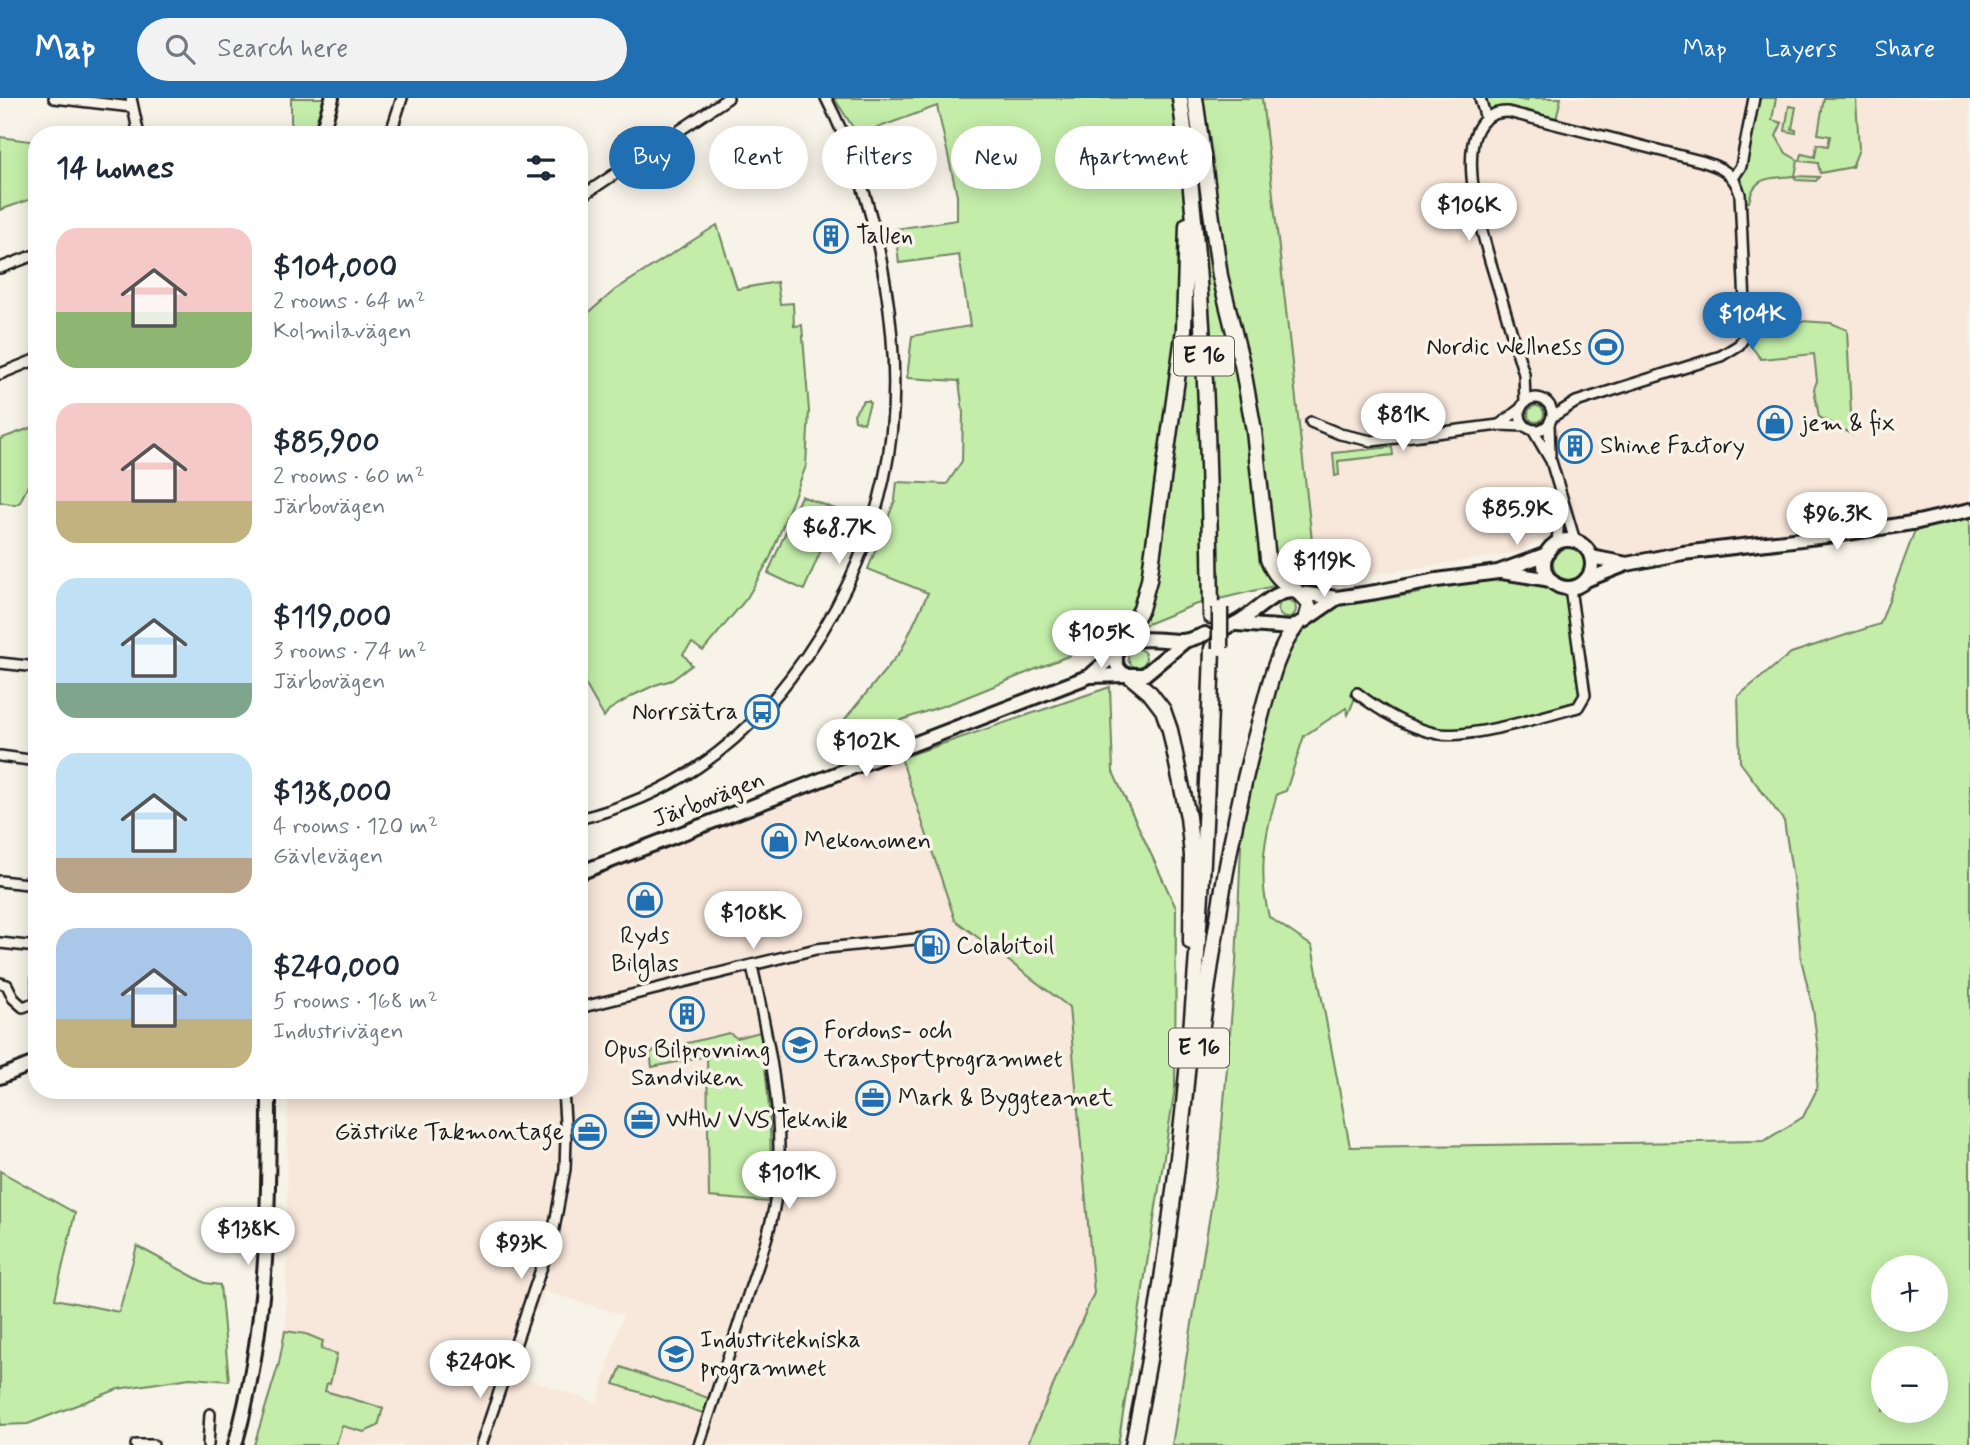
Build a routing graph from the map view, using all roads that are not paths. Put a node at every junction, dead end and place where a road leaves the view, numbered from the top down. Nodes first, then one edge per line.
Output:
1 (54, 98) edge
2 (332, 98) edge
3 (402, 98) edge
4 (728, 98) edge
5 (826, 98) edge
6 (1180, 98) edge
7 (1189, 98) edge
8 (1195, 98) edge
9 (1480, 98) edge
10 (1754, 98) edge
11 (131, 103) edge
12 (1486, 118) junction
13 (137, 126) edge
14 (324, 126) edge
15 (393, 126) edge
16 (1184, 126) edge
17 (1734, 178) junction
18 (1188, 189) edge
19 (1192, 189) edge
20 (588, 192) edge
21 (28, 257) edge
22 (0, 268) edge
23 (28, 363) edge
24 (0, 374) edge
25 (1524, 374) junction
26 (1543, 399) junction
27 (1576, 402) junction
28 (1522, 406) junction
29 (1551, 420) junction
30 (1311, 422) dead end
31 (1499, 425) junction
32 (1529, 428) junction
33 (1551, 461) junction
34 (1560, 494) junction
35 (1970, 510) edge
36 (1575, 541) junction
37 (1557, 543) junction
38 (1547, 554) junction
39 (1591, 556) junction
40 (1627, 564) junction
41 (1498, 572) junction
42 (1551, 580) junction
43 (1586, 580) junction
44 (1570, 588) junction
45 (1298, 592) junction
46 (1337, 598) junction
47 (1216, 612) junction
48 (1301, 623) junction
49 (1205, 634) dead end
50 (1185, 641) junction
51 (1118, 650) junction
52 (0, 663) edge
53 (28, 666) edge
54 (1090, 676) junction
55 (1128, 676) junction
56 (1357, 693) dead end
57 (0, 756) edge
58 (28, 760) edge
59 (588, 816) edge
60 (588, 870) edge
61 (0, 881) edge
62 (28, 884) edge
63 (935, 937) dead end
64 (0, 943) edge
65 (28, 946) edge
66 (752, 966) junction
67 (0, 983) edge
68 (28, 1005) edge
69 (588, 1006) edge
70 (1196, 1037) junction
71 (28, 1066) edge
72 (0, 1077) edge
73 (269, 1099) edge
74 (564, 1099) edge
75 (210, 1414) dead end
76 (136, 1445) edge
77 (153, 1445) edge
78 (208, 1445) edge
79 (235, 1445) edge
80 (481, 1445) edge
81 (699, 1445) edge
82 (1133, 1445) edge
83 (1143, 1445) edge

1 - 11 street
2 - 14 main road
3 - 15 street
4 - 20 street
5 - 59 street
6 - 16 highway, E 16
7 - 47 highway, E 16
8 - 45 highway
9 - 12 street
10 - 17 street
11 - 13 street
12 - 17 street
12 - 25 street
17 - 27 street
18 - 51 highway
19 - 47 highway, E 16
21 - 22 street
23 - 24 street
25 - 26 street
25 - 28 street
26 - 27 street
26 - 28 street
26 - 29 street
27 - 29 street
28 - 31 street
28 - 32 street
29 - 32 street
29 - 33 street
30 - 31 street
31 - 32 street
32 - 33 street
33 - 34 street
34 - 36 street
34 - 37 street
35 - 40 main road
36 - 37 main road
36 - 39 main road
37 - 38 main road
38 - 41 main road
38 - 42 main road
39 - 40 main road
39 - 43 main road
40 - 43 main road
41 - 42 main road
41 - 46 main road
42 - 44 main road
43 - 44 main road
44 - 56 street
45 - 46 main road
45 - 48 main road
45 - 48 main road
46 - 48 main road
47 - 70 highway, E 16, bridge
48 - 70 highway
49 - 50 main road, Järbovägen
50 - 51 main road, Järbovägen
50 - 55 main road, Järbovägen
51 - 54 main road, Järbovägen
51 - 55 main road
52 - 53 street
54 - 55 main road, Järbovägen
54 - 60 main road, Järbovägen
55 - 70 highway
57 - 58 street
61 - 62 street
63 - 66 street
64 - 65 street
66 - 69 street
66 - 81 street
67 - 68 street
70 - 82 highway, E 16
70 - 83 highway, E 16
71 - 72 main road
73 - 79 main road
74 - 80 street
75 - 78 street
76 - 77 street

